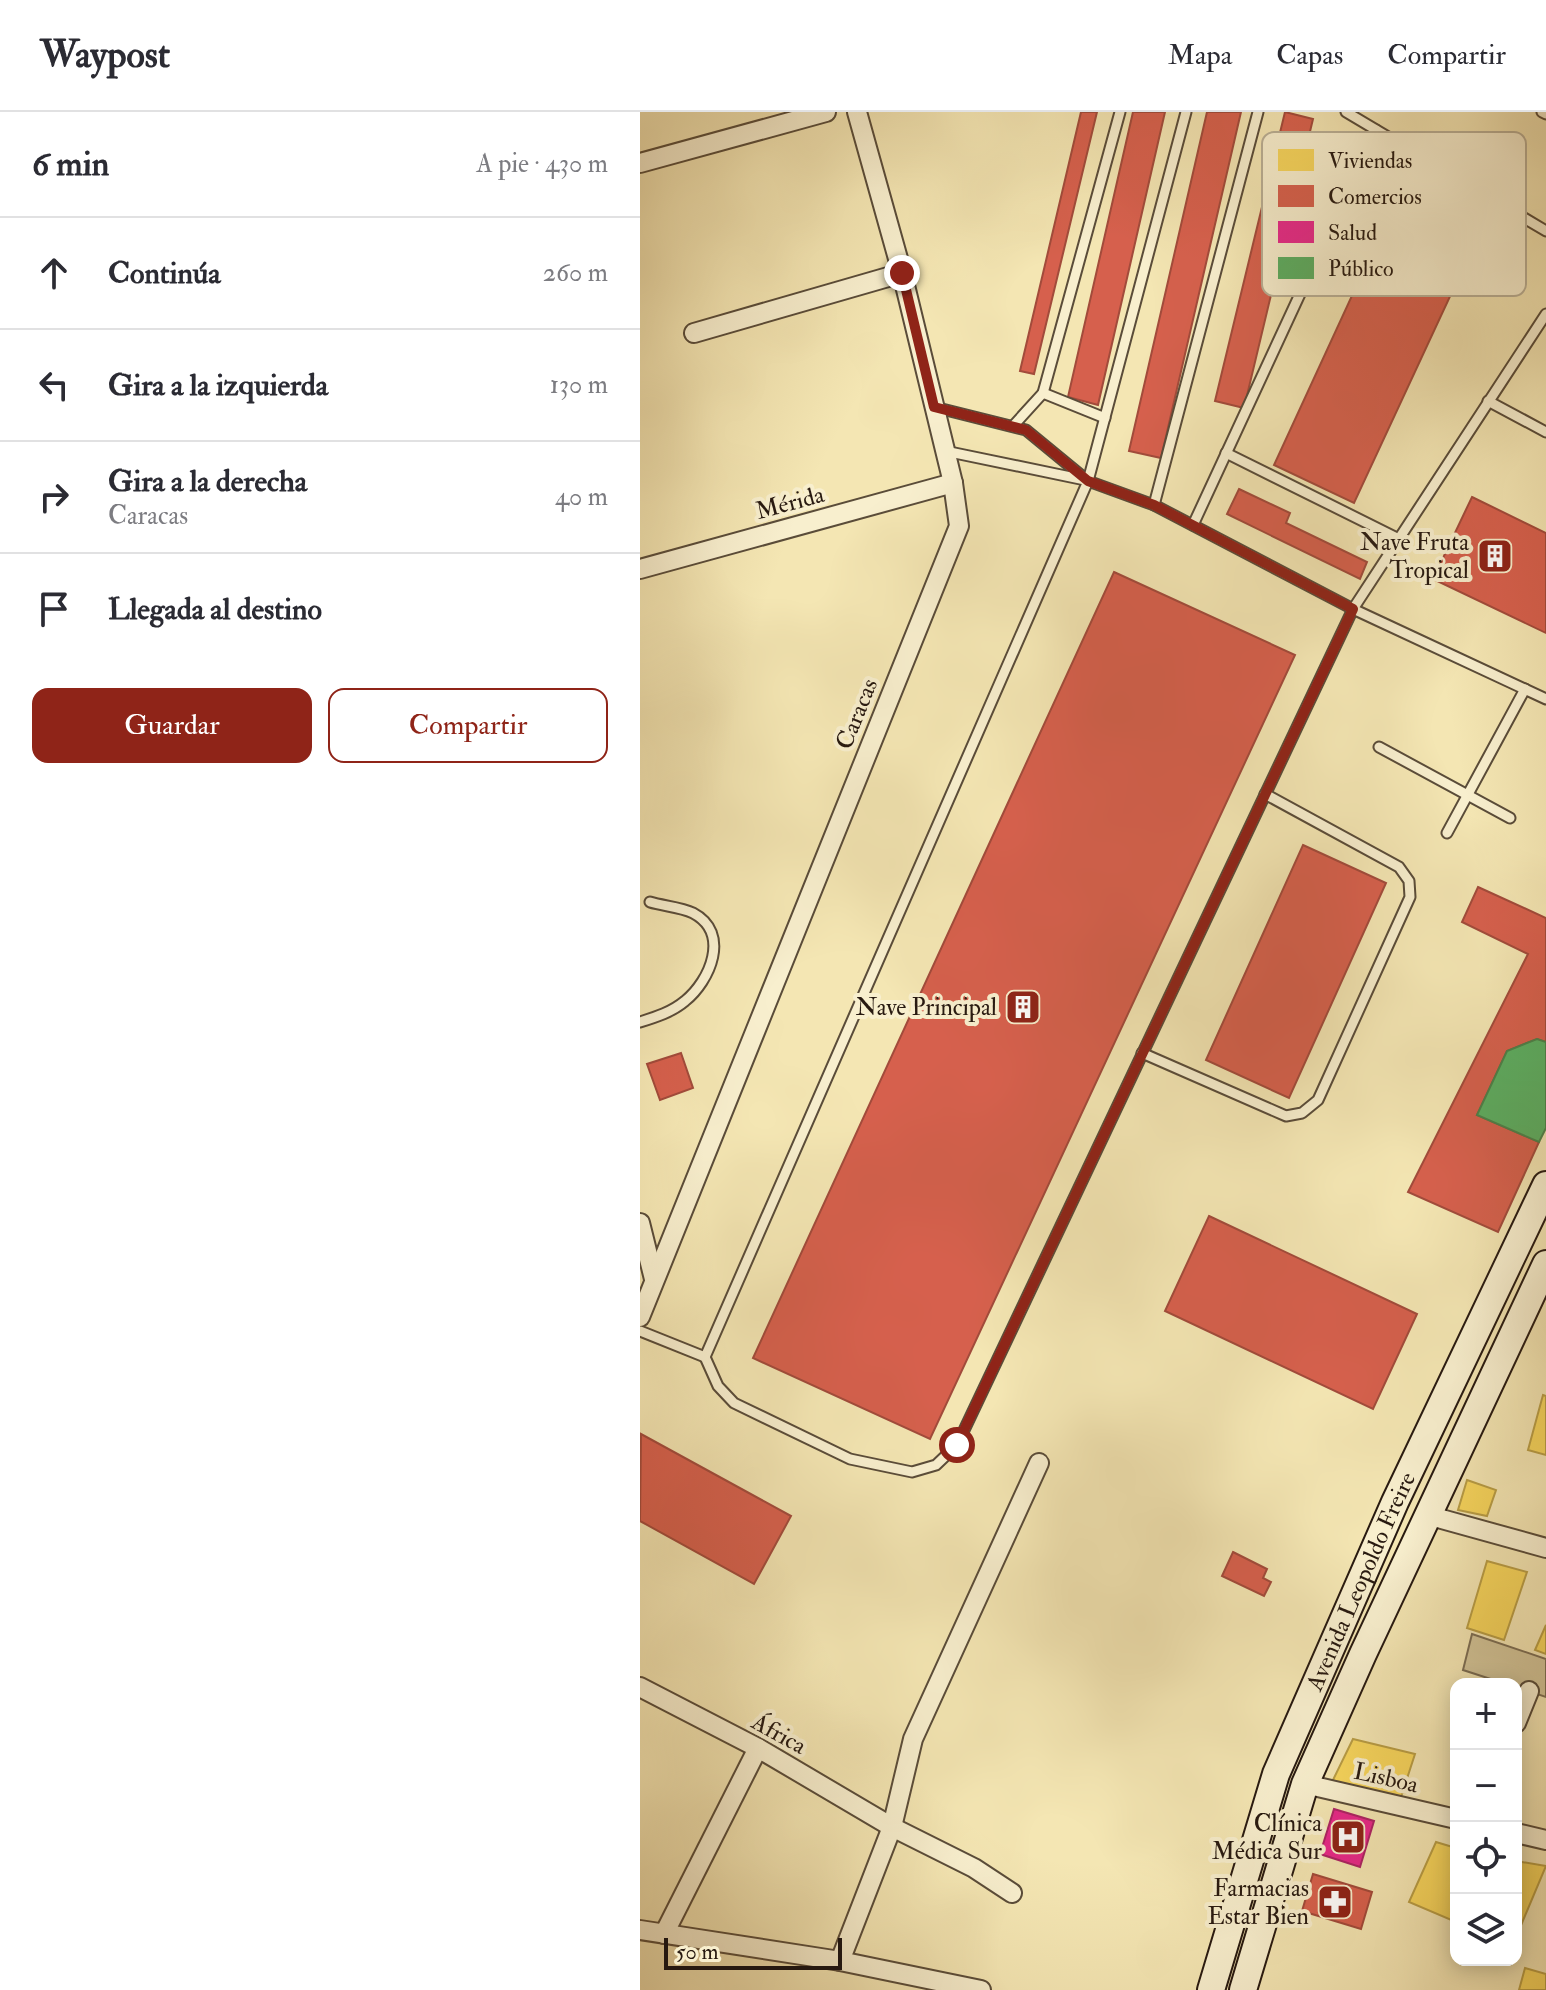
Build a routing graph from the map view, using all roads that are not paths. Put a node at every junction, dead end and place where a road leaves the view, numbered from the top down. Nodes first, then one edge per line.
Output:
1 (826, 112) edge
2 (857, 112) edge
3 (1120, 112) edge
4 (1186, 112) edge
5 (1258, 112) edge
6 (1346, 112) edge
7 (1376, 130) joint
8 (1379, 132) edge
9 (640, 163) edge
10 (1526, 219) edge
11 (1546, 231) edge
12 (902, 273) junction
13 (1299, 296) edge
14 (1546, 314) edge
15 (694, 333) dead end
16 (1043, 393) junction
17 (1488, 401) junction
18 (934, 407) junction
19 (1105, 418) junction
20 (1014, 425) junction
21 (1546, 432) edge
22 (945, 451) junction
23 (1226, 453) junction
24 (1088, 481) junction
25 (953, 483) junction
26 (1154, 505) junction
27 (1193, 525) junction
28 (1399, 539) junction
29 (640, 569) edge
30 (1353, 609) junction
31 (1525, 689) junction
32 (1546, 699) edge
33 (1379, 747) dead end
34 (1265, 794) junction
35 (1466, 795) junction
36 (1510, 818) dead end
37 (1447, 833) dead end
38 (650, 902) dead end
39 (640, 1022) edge
40 (1142, 1053) junction
41 (1546, 1185) edge
42 (640, 1223) edge
43 (1546, 1264) edge
44 (654, 1279) junction
45 (640, 1317) edge
46 (640, 1331) edge
47 (705, 1357) junction
48 (1039, 1463) dead end
49 (1427, 1515) junction
50 (1546, 1548) edge
51 (1529, 1691) dead end
52 (642, 1695) edge
53 (1522, 1708) edge
54 (758, 1748) junction
55 (1305, 1784) junction
56 (1450, 1818) edge
57 (892, 1827) junction
58 (1522, 1834) edge
59 (1546, 1840) edge
60 (1012, 1893) dead end
61 (640, 1930) edge
62 (664, 1934) junction
63 (840, 1961) junction
64 (981, 1990) edge
65 (1211, 1990) edge
66 (1243, 1990) edge

1 - 9 street
2 - 12 street, Caracas
3 - 16 lane
4 - 19 lane
5 - 26 lane
6 - 7 lane
7 - 8 lane
10 - 11 lane
12 - 15 street
12 - 18 street, Caracas
13 - 23 lane
14 - 17 lane
16 - 19 lane
16 - 20 lane
17 - 21 lane
17 - 28 lane
18 - 20 lane
18 - 22 street, Caracas
19 - 24 lane
20 - 24 lane
22 - 24 lane
22 - 25 street, Caracas
23 - 27 lane
23 - 28 lane
24 - 26 lane
24 - 47 lane
25 - 29 street, Mérida
25 - 44 street, Caracas
26 - 27 lane
27 - 30 lane
28 - 30 lane
30 - 31 lane
30 - 34 lane
31 - 32 lane
31 - 35 lane
33 - 35 lane
34 - 40 lane
34 - 40 lane
35 - 36 lane
35 - 37 lane
38 - 39 lane
40 - 47 lane
41 - 65 main road, Avenida Leopoldo Freire
42 - 44 street
43 - 49 main road, Avenida Leopoldo Freire
44 - 45 street, Caracas
46 - 47 lane
48 - 57 street
49 - 50 street
49 - 55 main road, Avenida Leopoldo Freire
51 - 53 street
52 - 54 street, África
54 - 57 street, África
54 - 62 street
55 - 56 street, Lisboa
55 - 66 main road, Avenida Leopoldo Freire
57 - 60 street, África
57 - 63 street
58 - 59 street
61 - 62 street
62 - 63 street
63 - 64 street

